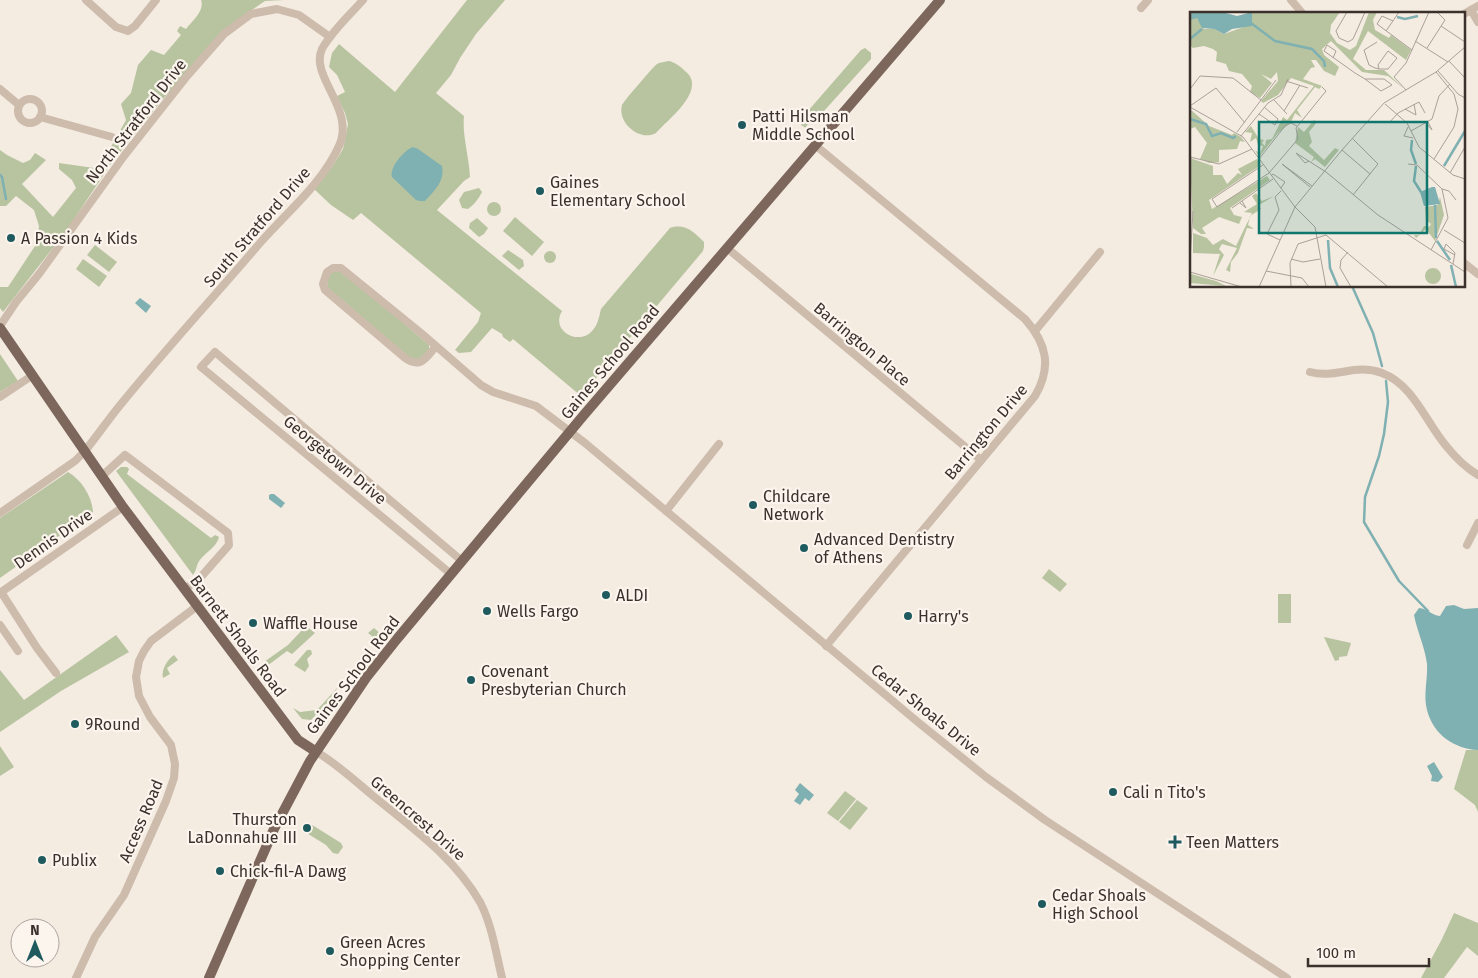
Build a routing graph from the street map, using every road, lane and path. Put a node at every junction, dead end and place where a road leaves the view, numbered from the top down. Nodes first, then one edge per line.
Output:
1 (86, 0) edge
2 (156, 0) edge
3 (363, 0) edge
4 (940, 0) edge
5 (1148, 0) edge
6 (1291, 0) edge
7 (1141, 8) dead end
8 (1471, 10) edge
9 (1301, 12) edge
10 (1478, 22) edge
11 (330, 37) junction
12 (0, 89) edge
13 (19, 105) junction
14 (40, 118) junction
15 (112, 137) dead end
16 (815, 145) junction
17 (727, 248) junction
18 (1100, 252) dead end
19 (1466, 265) edge
20 (1478, 274) edge
21 (0, 327) edge
22 (1035, 331) junction
23 (436, 346) junction
24 (1310, 372) dead end
25 (33, 375) junction
26 (0, 397) edge
27 (570, 432) junction
28 (719, 444) dead end
29 (85, 451) junction
30 (980, 460) junction
31 (1478, 475) edge
32 (102, 476) junction
33 (123, 507) junction
34 (666, 511) junction
35 (0, 513) edge
36 (1478, 523) edge
37 (1467, 545) dead end
38 (462, 561) junction
39 (451, 574) junction
40 (184, 589) junction
41 (0, 592) edge
42 (196, 607) junction
43 (0, 625) edge
44 (826, 646) junction
45 (18, 651) dead end
46 (56, 673) dead end
47 (315, 751) junction
48 (76, 978) edge
49 (209, 978) edge
50 (502, 978) edge
51 (1287, 978) edge

1 - 2 street
3 - 11 street, South Stratford Drive
4 - 16 main road, Gaines School Road
5 - 7 street
6 - 9 street
8 - 10 street
11 - 21 street, North Stratford Drive
11 - 29 street, South Stratford Drive
12 - 13 street
13 - 14 street
13 - 14 street
14 - 15 street
16 - 17 main road, Gaines School Road
16 - 22 street, Barrington Drive
17 - 27 main road, Gaines School Road
17 - 30 street, Barrington Place
18 - 22 street
19 - 20 street
21 - 25 main road, Barnett Shoals Road
22 - 30 street, Barrington Drive
23 - 23 street, Cedar Shoals Drive
23 - 27 street, Cedar Shoals Drive
24 - 31 street
25 - 26 street
25 - 29 main road, Barnett Shoals Road
27 - 34 street, Cedar Shoals Drive
27 - 38 main road, Gaines School Road
28 - 34 street
29 - 32 main road, Barnett Shoals Road
29 - 35 street, South Stratford Drive
30 - 44 street, Barrington Drive
32 - 33 main road, Barnett Shoals Road
32 - 40 street
33 - 40 main road, Barnett Shoals Road
33 - 41 street, Dennis Drive
34 - 44 street, Cedar Shoals Drive
36 - 37 street
38 - 39 main road, Gaines School Road
38 - 39 street, Georgetown Drive
39 - 47 main road, Gaines School Road
40 - 42 main road, Barnett Shoals Road
41 - 46 street
42 - 47 main road, Barnett Shoals Road
42 - 48 street, Access Road
43 - 45 street
44 - 51 street, Cedar Shoals Drive
47 - 49 main road
47 - 50 street, Greencrest Drive

